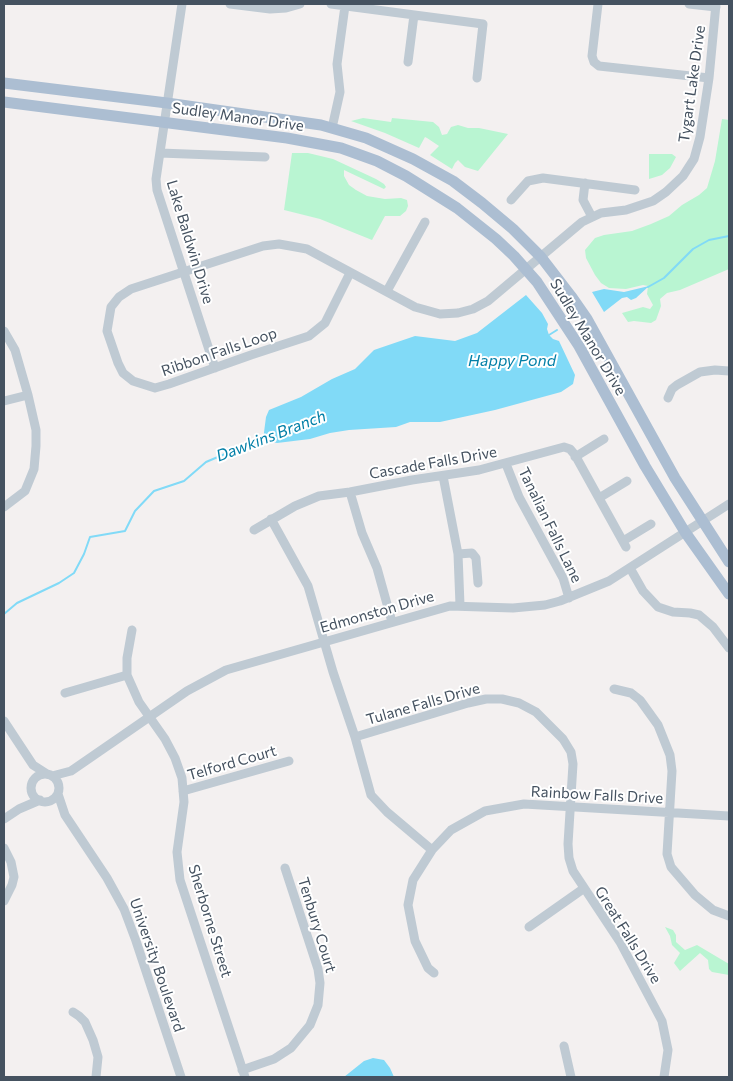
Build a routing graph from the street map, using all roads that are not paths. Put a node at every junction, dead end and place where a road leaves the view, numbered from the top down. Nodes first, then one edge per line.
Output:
1 (182, 4) edge
2 (230, 4) edge
3 (300, 4) edge
4 (331, 4) edge
5 (598, 4) edge
6 (689, 4) edge
7 (345, 6) junction
8 (716, 6) edge
9 (414, 15) junction
10 (408, 62) dead end
11 (477, 78) dead end
12 (709, 78) junction
13 (4, 83) edge
14 (4, 102) edge
15 (167, 102) junction
16 (164, 122) junction
17 (332, 128) junction
18 (160, 153) junction
19 (265, 157) dead end
20 (585, 183) junction
21 (635, 190) dead end
22 (511, 200) dead end
23 (592, 216) junction
24 (425, 222) dead end
25 (541, 257) junction
26 (526, 269) junction
27 (184, 272) junction
28 (350, 273) junction
29 (387, 291) junction
30 (4, 331) edge
31 (215, 368) junction
32 (729, 370) edge
33 (28, 396) junction
34 (668, 398) dead end
35 (4, 402) edge
36 (604, 439) dead end
37 (575, 457) junction
38 (506, 464) junction
39 (443, 476) junction
40 (627, 482) dead end
41 (350, 492) junction
42 (599, 498) junction
43 (729, 504) edge
44 (4, 507) edge
45 (271, 519) junction
46 (702, 521) junction
47 (650, 524) dead end
48 (254, 530) dead end
49 (685, 532) junction
50 (458, 554) junction
51 (729, 562) edge
52 (630, 568) junction
53 (478, 583) dead end
54 (729, 594) edge
55 (568, 598) junction
56 (460, 605) junction
57 (392, 622) junction
58 (132, 630) dead end
59 (325, 641) junction
60 (729, 648) edge
61 (127, 675) junction
62 (614, 689) dead end
63 (65, 692) dead end
64 (149, 718) junction
65 (4, 721) edge
66 (355, 737) junction
67 (30, 761) junction
68 (289, 761) dead end
69 (71, 772) junction
70 (50, 775) junction
71 (34, 780) junction
72 (32, 790) junction
73 (58, 791) junction
74 (183, 791) junction
75 (43, 801) junction
76 (570, 807) junction
77 (19, 808) junction
78 (670, 813) junction
79 (65, 815) junction
80 (729, 816) edge
81 (4, 819) edge
82 (4, 848) edge
83 (432, 850) junction
84 (285, 868) dead end
85 (583, 889) junction
86 (4, 901) edge
87 (729, 916) edge
88 (529, 927) dead end
89 (434, 973) dead end
90 (73, 1012) dead end
91 (564, 1046) dead end
92 (244, 1074) edge
93 (96, 1077) edge
94 (181, 1077) edge
95 (571, 1077) edge
96 (664, 1077) edge

1 - 15 street, Lake Baldwin Drive
2 - 3 street
4 - 7 street
5 - 12 street
6 - 8 street
7 - 9 street
7 - 17 street
8 - 12 street, Tygart Lake Drive
9 - 10 street
9 - 11 street
12 - 23 street, Tygart Lake Drive
13 - 15 main road, Sudley Manor Drive
14 - 16 main road, Sudley Manor Drive
15 - 16 street, Lake Baldwin Drive
15 - 17 main road, Sudley Manor Drive
16 - 18 street, Lake Baldwin Drive
16 - 26 main road, Sudley Manor Drive
17 - 25 main road, Sudley Manor Drive
18 - 19 street
18 - 27 street, Lake Baldwin Drive
20 - 21 street
20 - 22 street
20 - 23 street
23 - 25 street, Tygart Lake Drive
24 - 29 street
25 - 26 street, Ribbon Falls Loop
25 - 46 main road, Sudley Manor Drive
26 - 29 street, Ribbon Falls Loop
26 - 49 main road, Sudley Manor Drive
27 - 28 street, Ribbon Falls Loop
27 - 31 street, Lake Baldwin Drive
27 - 31 street, Ribbon Falls Loop
28 - 29 street, Ribbon Falls Loop
28 - 31 street, Ribbon Falls Loop
30 - 33 street
32 - 34 street
33 - 35 street
33 - 44 street
36 - 37 street
37 - 38 street, Cascade Falls Drive
37 - 42 street
38 - 39 street, Cascade Falls Drive
38 - 55 street, Tanalian Falls Lane
39 - 41 street, Cascade Falls Drive
39 - 50 street
40 - 42 street
41 - 45 street, Cascade Falls Drive
41 - 57 street
42 - 47 street
43 - 46 street, Edmonston Drive
45 - 48 street, Cascade Falls Drive
45 - 59 street
46 - 49 street, Edmonston Drive
46 - 51 main road, Sudley Manor Drive
49 - 52 street, Edmonston Drive
49 - 54 main road, Sudley Manor Drive
50 - 53 street
50 - 56 street
52 - 55 street, Edmonston Drive
52 - 60 street
55 - 56 street, Edmonston Drive
56 - 57 street, Edmonston Drive
57 - 59 street, Edmonston Drive
58 - 61 street
59 - 64 street, Edmonston Drive
59 - 66 street
61 - 63 street
61 - 64 street, Sherborne Street
62 - 78 street
64 - 69 street, Edmonston Drive
64 - 74 street, Sherborne Street
65 - 67 street
66 - 76 street, Tulane Falls Drive
66 - 83 street
67 - 70 street
67 - 71 street
68 - 74 street, Telford Court
69 - 70 street, Edmonston Drive
69 - 73 street, Edmonston Drive
70 - 71 street
70 - 73 street
71 - 72 street
72 - 75 street
72 - 77 street
73 - 75 street
73 - 79 street, University Boulevard
74 - 92 street, Sherborne Street
75 - 77 street
75 - 79 street, University Boulevard
76 - 78 street, Rainbow Falls Drive
76 - 83 street, Rainbow Falls Drive
76 - 85 street, Great Falls Drive
77 - 81 street
78 - 80 street, Rainbow Falls Drive
78 - 87 street
79 - 94 street, University Boulevard
82 - 86 street
83 - 89 street, Rainbow Falls Drive
84 - 92 street, Tenbury Court
85 - 88 street
85 - 96 street, Great Falls Drive
90 - 93 street
91 - 95 street

